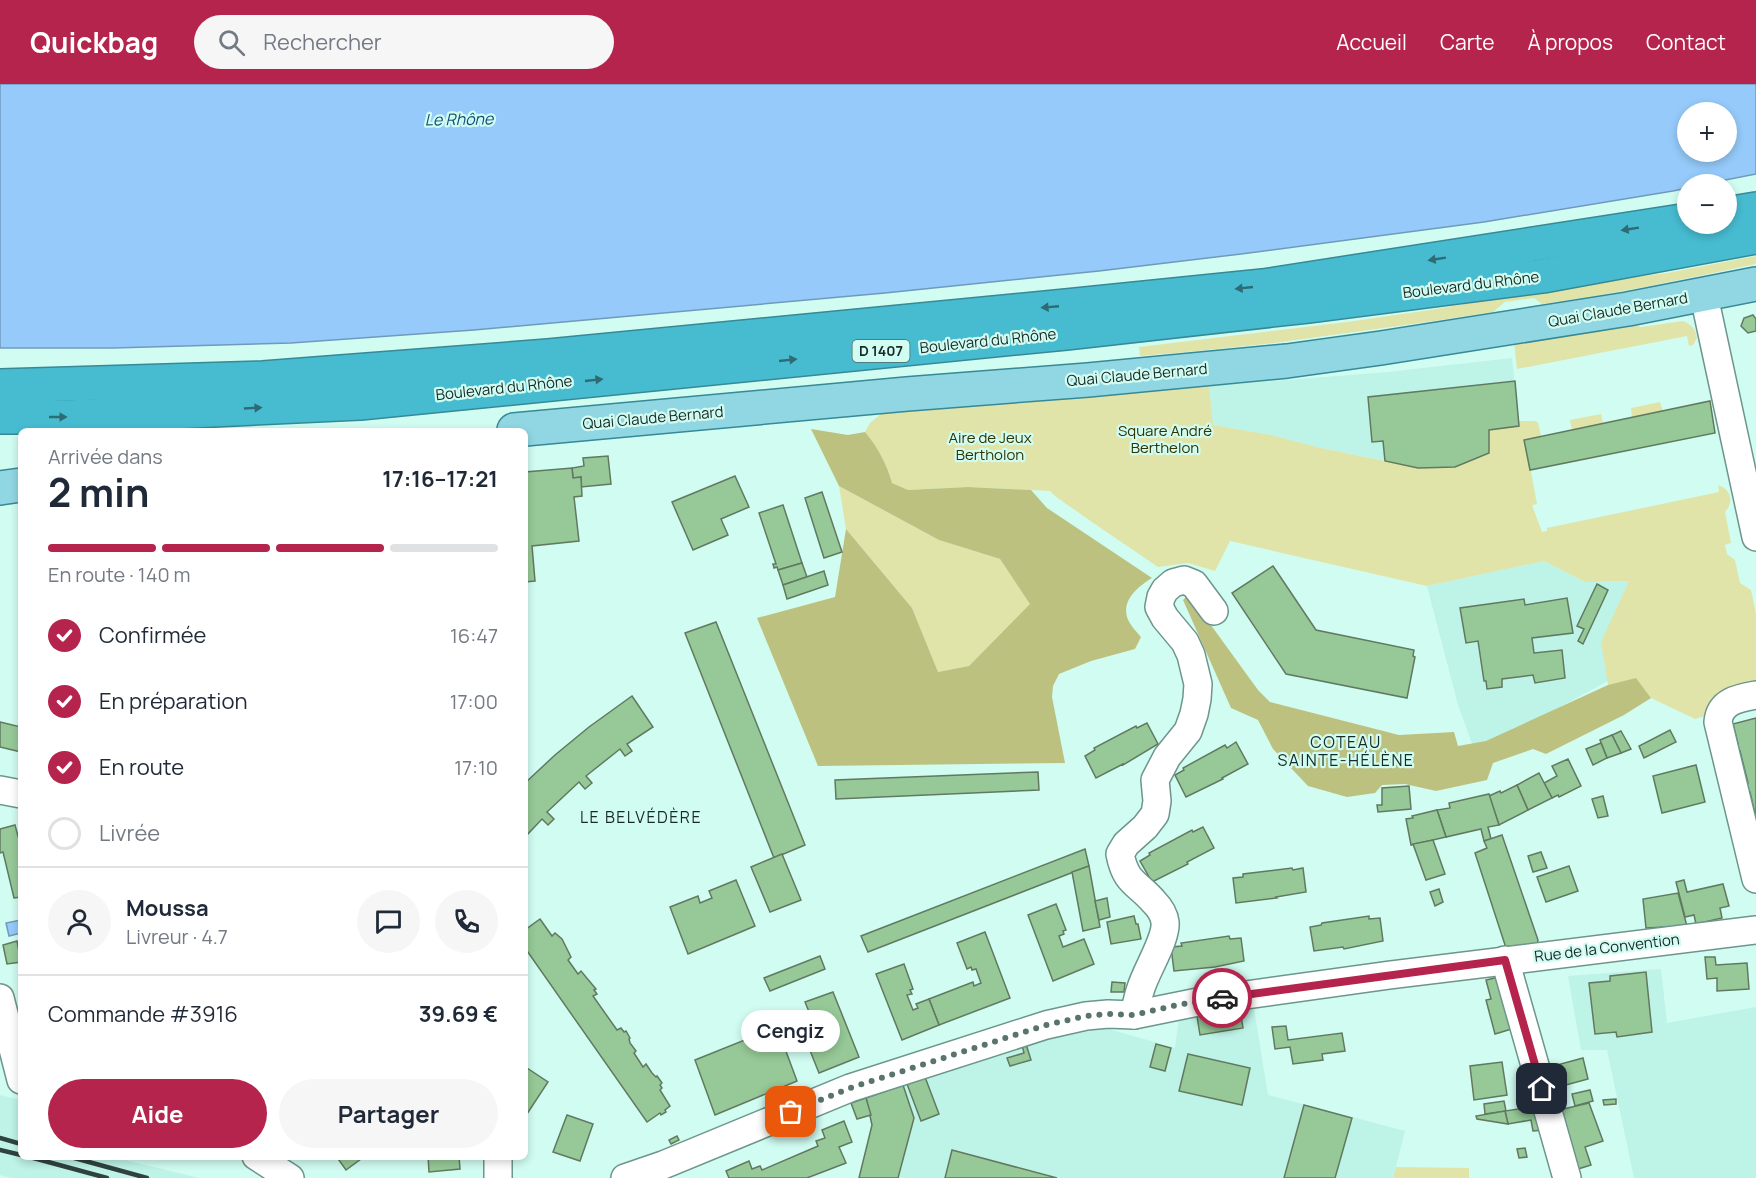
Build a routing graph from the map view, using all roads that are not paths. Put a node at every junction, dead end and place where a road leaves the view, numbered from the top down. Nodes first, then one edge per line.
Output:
1 (1756, 209) edge
2 (1737, 212) edge
3 (1677, 222) edge
4 (1756, 237) edge
5 (1756, 284) edge
6 (1704, 296) junction
7 (0, 386) edge
8 (0, 417) edge
9 (528, 429) edge
10 (18, 485) edge
11 (0, 488) edge
12 (1756, 537) edge
13 (1214, 611) dead end
14 (1756, 695) edge
15 (0, 790) edge
16 (18, 793) edge
17 (1756, 879) edge
18 (1756, 930) edge
19 (1505, 960) junction
20 (0, 998) edge
21 (1134, 1015) junction
22 (18, 1068) edge
23 (262, 1160) edge
24 (498, 1160) edge
25 (1569, 1177) edge
26 (290, 1178) edge
27 (498, 1178) edge
28 (625, 1178) edge

1 - 2 highway
3 -> 7 highway, Boulevard du Rhône / D 1407
8 -> 4 highway, Boulevard du Rhône / D 1407
5 - 6 main road, Quai Claude Bernard
6 - 9 main road, Quai Claude Bernard
6 - 12 street
10 - 11 main road
13 - 21 street
14 - 17 street
15 - 16 street
18 - 19 street, Rue de la Convention
19 - 21 street, Rue de la Convention
19 - 25 street
20 - 22 street
21 - 28 street, Rue de la Convention
23 - 26 street
24 - 27 street

